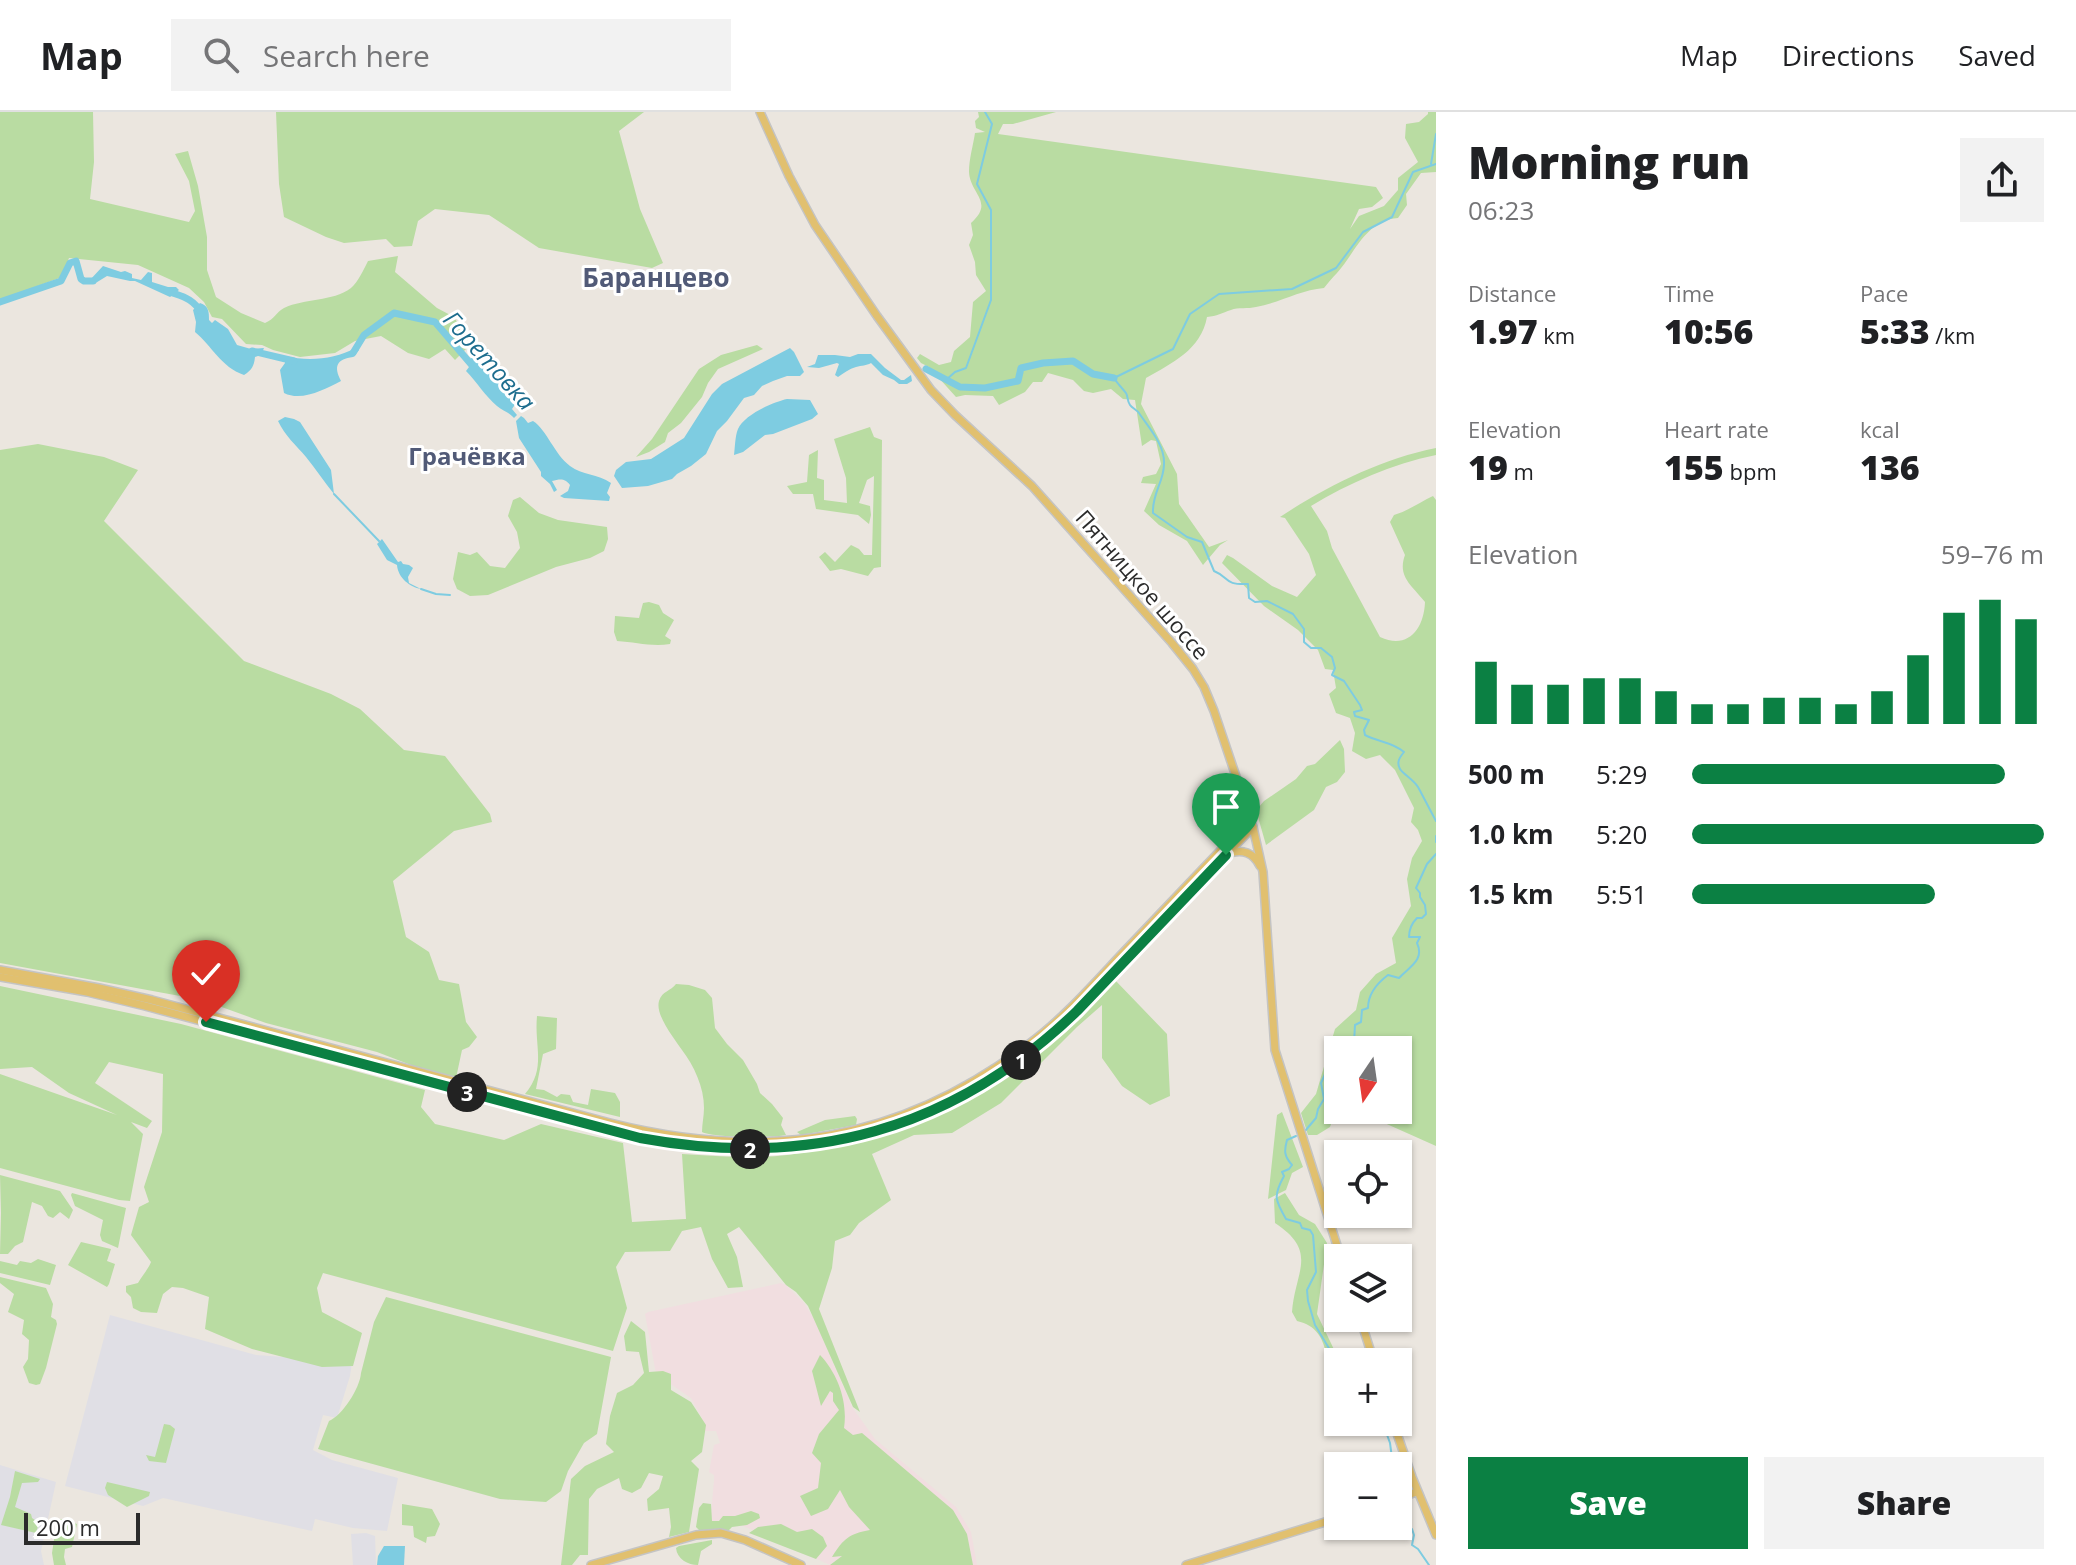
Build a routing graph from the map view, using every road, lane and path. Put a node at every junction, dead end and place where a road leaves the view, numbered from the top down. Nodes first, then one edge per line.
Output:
1 (760, 112) edge
2 (1252, 823) junction
3 (1226, 855) junction
4 (1263, 872) junction
5 (0, 970) edge
6 (0, 977) edge
7 (1337, 1244) edge
8 (1398, 1436) edge
9 (1417, 1492) junction
10 (1412, 1493) edge
11 (1324, 1522) edge
12 (1436, 1535) edge
13 (591, 1565) edge
14 (801, 1565) edge
15 (1186, 1565) edge

1 - 2 main road, Пятницкое шоссе
2 - 3 main road
2 - 4 main road, Пятницкое шоссе
2 - 5 main road
3 - 4 main road
3 - 6 main road
4 - 7 main road, Пятницкое шоссе
8 - 9 main road
9 - 10 main road
9 - 12 main road
11 - 15 main road
13 - 14 main road

